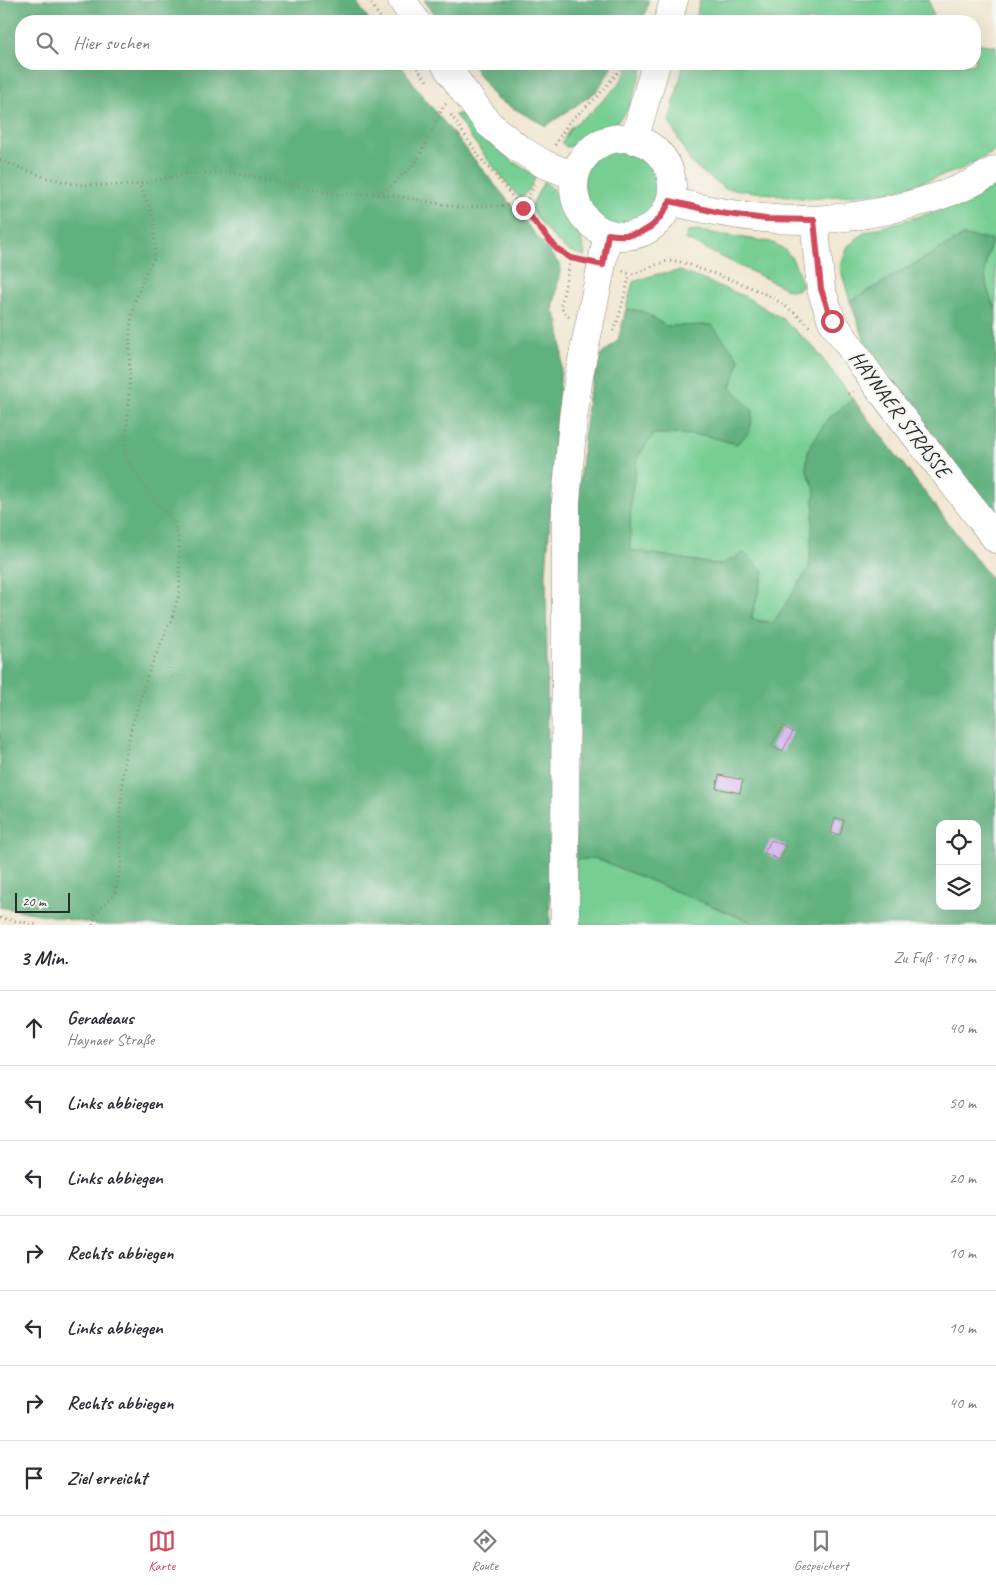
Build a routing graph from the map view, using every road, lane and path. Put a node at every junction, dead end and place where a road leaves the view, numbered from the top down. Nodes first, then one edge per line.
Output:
1 (368, 0) edge
2 (402, 0) edge
3 (674, 0) edge
4 (379, 15) edge
5 (412, 15) edge
6 (670, 15) edge
7 (620, 70) edge
8 (654, 70) edge
9 (437, 74) edge
10 (449, 98) junction
11 (634, 140) junction
12 (0, 160) edge
13 (544, 164) junction
14 (996, 170) edge
15 (575, 176) junction
16 (140, 184) junction
17 (363, 194) junction
18 (670, 201) junction
19 (520, 204) junction
20 (523, 208) junction
21 (814, 220) junction
22 (608, 234) junction
23 (603, 265) junction
24 (815, 332) dead end
25 (996, 539) edge
26 (0, 918) edge
27 (38, 925) edge
28 (93, 925) edge
29 (565, 925) edge

1 - 4 path
2 - 5 street
3 - 6 street
7 - 13 path
8 - 11 street
9 - 10 street
10 - 13 street
10 - 17 path
10 - 19 path
11 - 15 street
11 - 18 street
12 - 16 path
13 - 15 street
13 - 20 path
14 - 21 street
15 - 22 street
16 - 17 path
16 - 28 path
17 - 19 path
18 - 21 street
18 - 22 street
19 - 20 path
20 - 23 path
21 - 25 street, HAYNAER STRASSE
22 - 23 street
23 - 24 path
23 - 29 street
26 - 27 path

